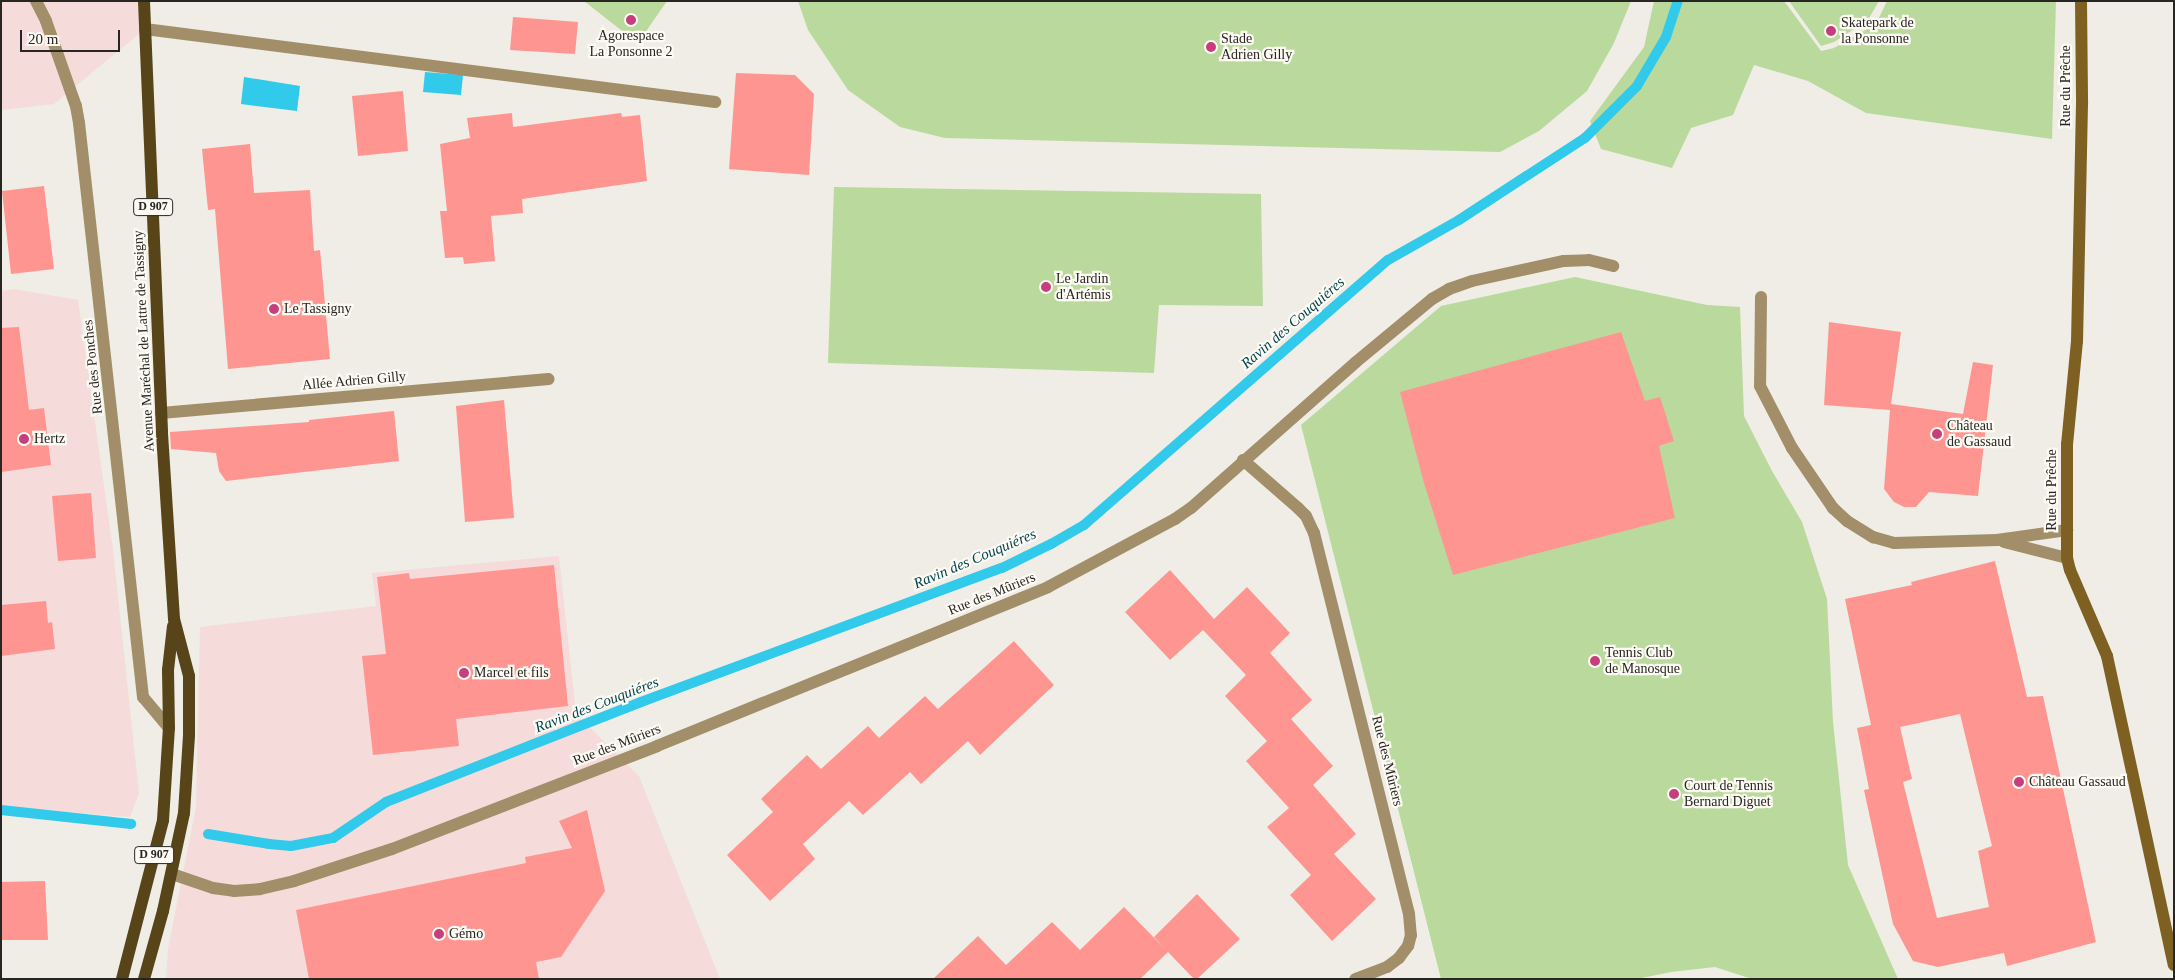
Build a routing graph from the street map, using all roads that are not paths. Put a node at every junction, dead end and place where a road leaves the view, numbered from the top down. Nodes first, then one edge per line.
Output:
1 (36, 1) edge
2 (144, 1) edge
3 (2080, 1) edge
4 (145, 28) junction
5 (716, 102) dead end
6 (1613, 266) dead end
7 (1761, 297) dead end
8 (549, 379) dead end
9 (161, 413) junction
10 (1243, 460) junction
11 (2067, 530) junction
12 (1997, 540) junction
13 (2067, 558) junction
14 (174, 619) junction
15 (168, 728) junction
16 (172, 874) junction
17 (2174, 965) edge
18 (122, 979) edge
19 (144, 979) edge
20 (1355, 979) edge

1 - 15 street, Rue des Ponches
2 - 4 main road, Avenue Maréchal de Lattre de Tassigny / D 907
3 - 11 street, Rue du Prêche
4 - 5 street
4 - 9 main road, Avenue Maréchal de Lattre de Tassigny / D 907
6 - 10 street
7 - 12 street
8 - 9 street, Allée Adrien Gilly
9 - 14 main road, Avenue Maréchal de Lattre de Tassigny / D 907
10 - 16 street, Rue des Mûriers
10 - 20 street, Rue des Mûriers
11 - 12 street
11 - 13 street, Rue du Prêche
12 - 13 street
13 - 17 street, Rue du Prêche
14 - 15 main road, Avenue Maréchal de Lattre de Tassigny / D 907
14 - 16 main road, Avenue Maréchal de Lattre de Tassigny / D 907
15 - 18 main road, Avenue Maréchal de Lattre de Tassigny / D 907
16 - 19 main road, Avenue Maréchal de Lattre de Tassigny / D 907

